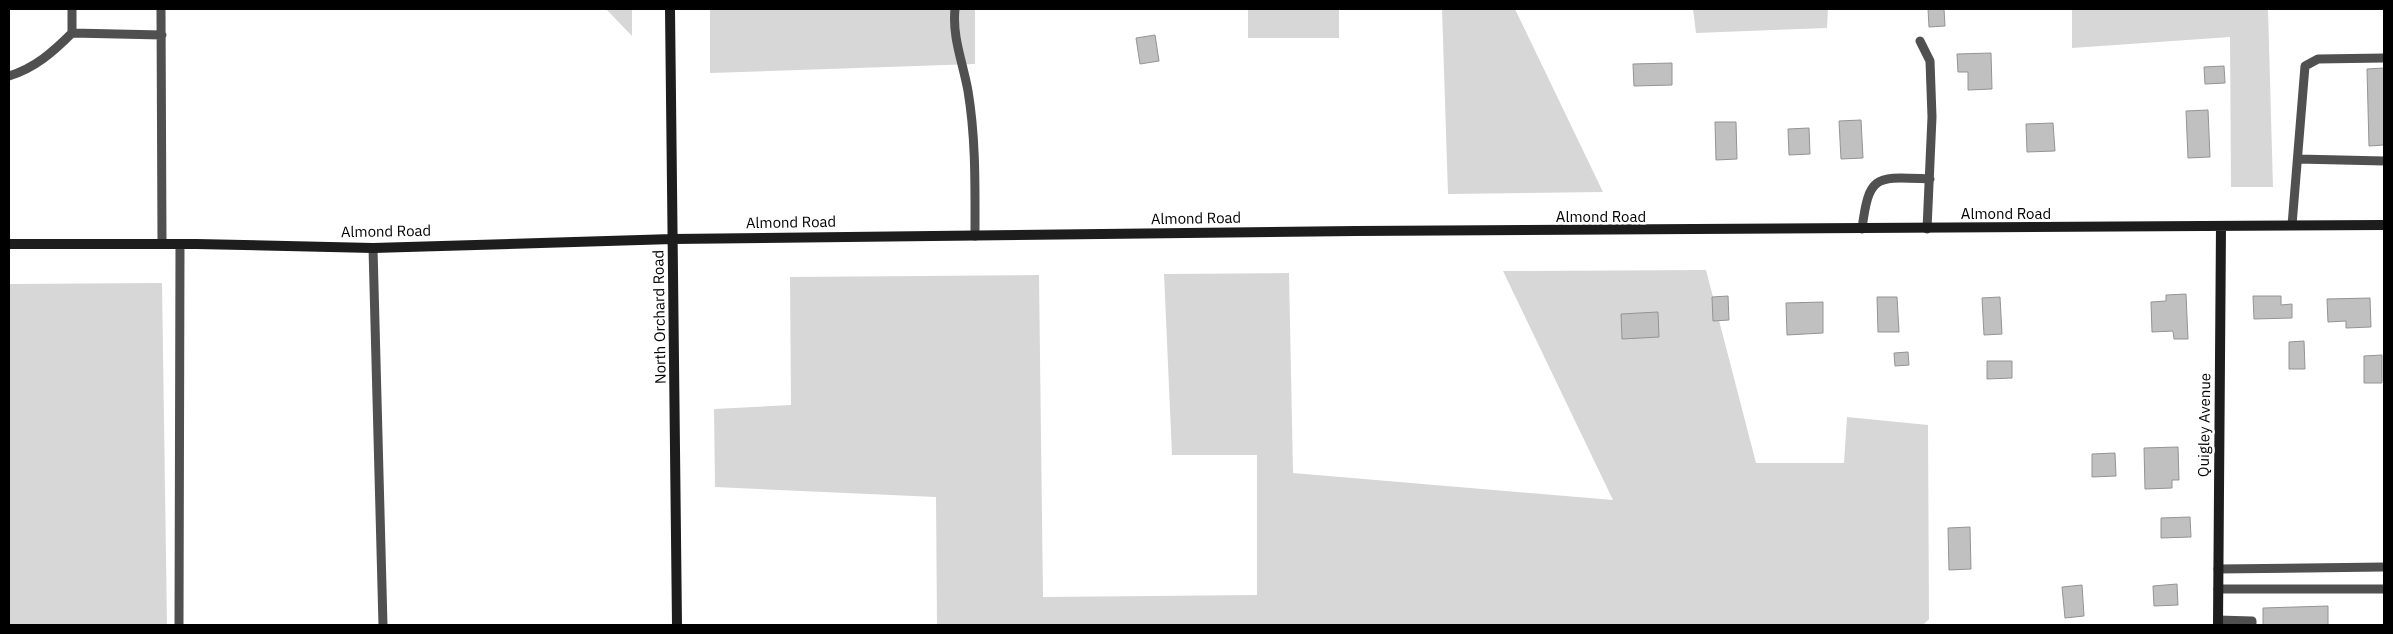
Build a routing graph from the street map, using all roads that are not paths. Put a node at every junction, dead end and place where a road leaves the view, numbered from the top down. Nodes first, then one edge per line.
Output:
1 (72, 9) edge
2 (161, 9) edge
3 (670, 9) edge
4 (955, 9) edge
5 (72, 33) junction
6 (162, 36) junction
7 (1920, 41) dead end
8 (2384, 58) edge
9 (9, 76) edge
10 (2298, 159) junction
11 (2384, 161) edge
12 (1930, 179) junction
13 (2292, 225) junction
14 (2384, 225) edge
15 (2221, 226) junction
16 (1927, 229) junction
17 (1862, 230) junction
18 (975, 236) junction
19 (673, 239) junction
20 (9, 244) edge
21 (162, 244) junction
22 (180, 244) junction
23 (373, 248) junction
24 (2384, 568) edge
25 (2218, 569) junction
26 (2218, 589) junction
27 (2384, 589) edge
28 (2218, 623) edge
29 (179, 625) edge
30 (384, 625) edge
31 (677, 625) edge
32 (2252, 625) edge

1 - 5 lane
2 - 6 lane
3 - 19 main road, North Orchard Road
4 - 18 lane
5 - 6 lane
5 - 9 lane
6 - 21 lane
7 - 12 lane
8 - 10 lane
10 - 11 lane
10 - 13 lane
12 - 16 lane
12 - 17 lane
13 - 14 main road, Almond Road
13 - 15 main road, Almond Road
15 - 16 main road, Almond Road
15 - 25 main road, Quigley Avenue
16 - 17 main road, Almond Road
17 - 18 main road, Almond Road
18 - 19 main road, Almond Road
19 - 23 main road, Almond Road
19 - 31 main road, North Orchard Road
20 - 21 main road, Almond Road
21 - 22 main road, Almond Road
22 - 23 main road, Almond Road
22 - 29 lane
23 - 30 lane
24 - 25 lane
25 - 26 main road, Quigley Avenue
26 - 27 lane
26 - 28 main road, Quigley Avenue
28 - 32 lane

